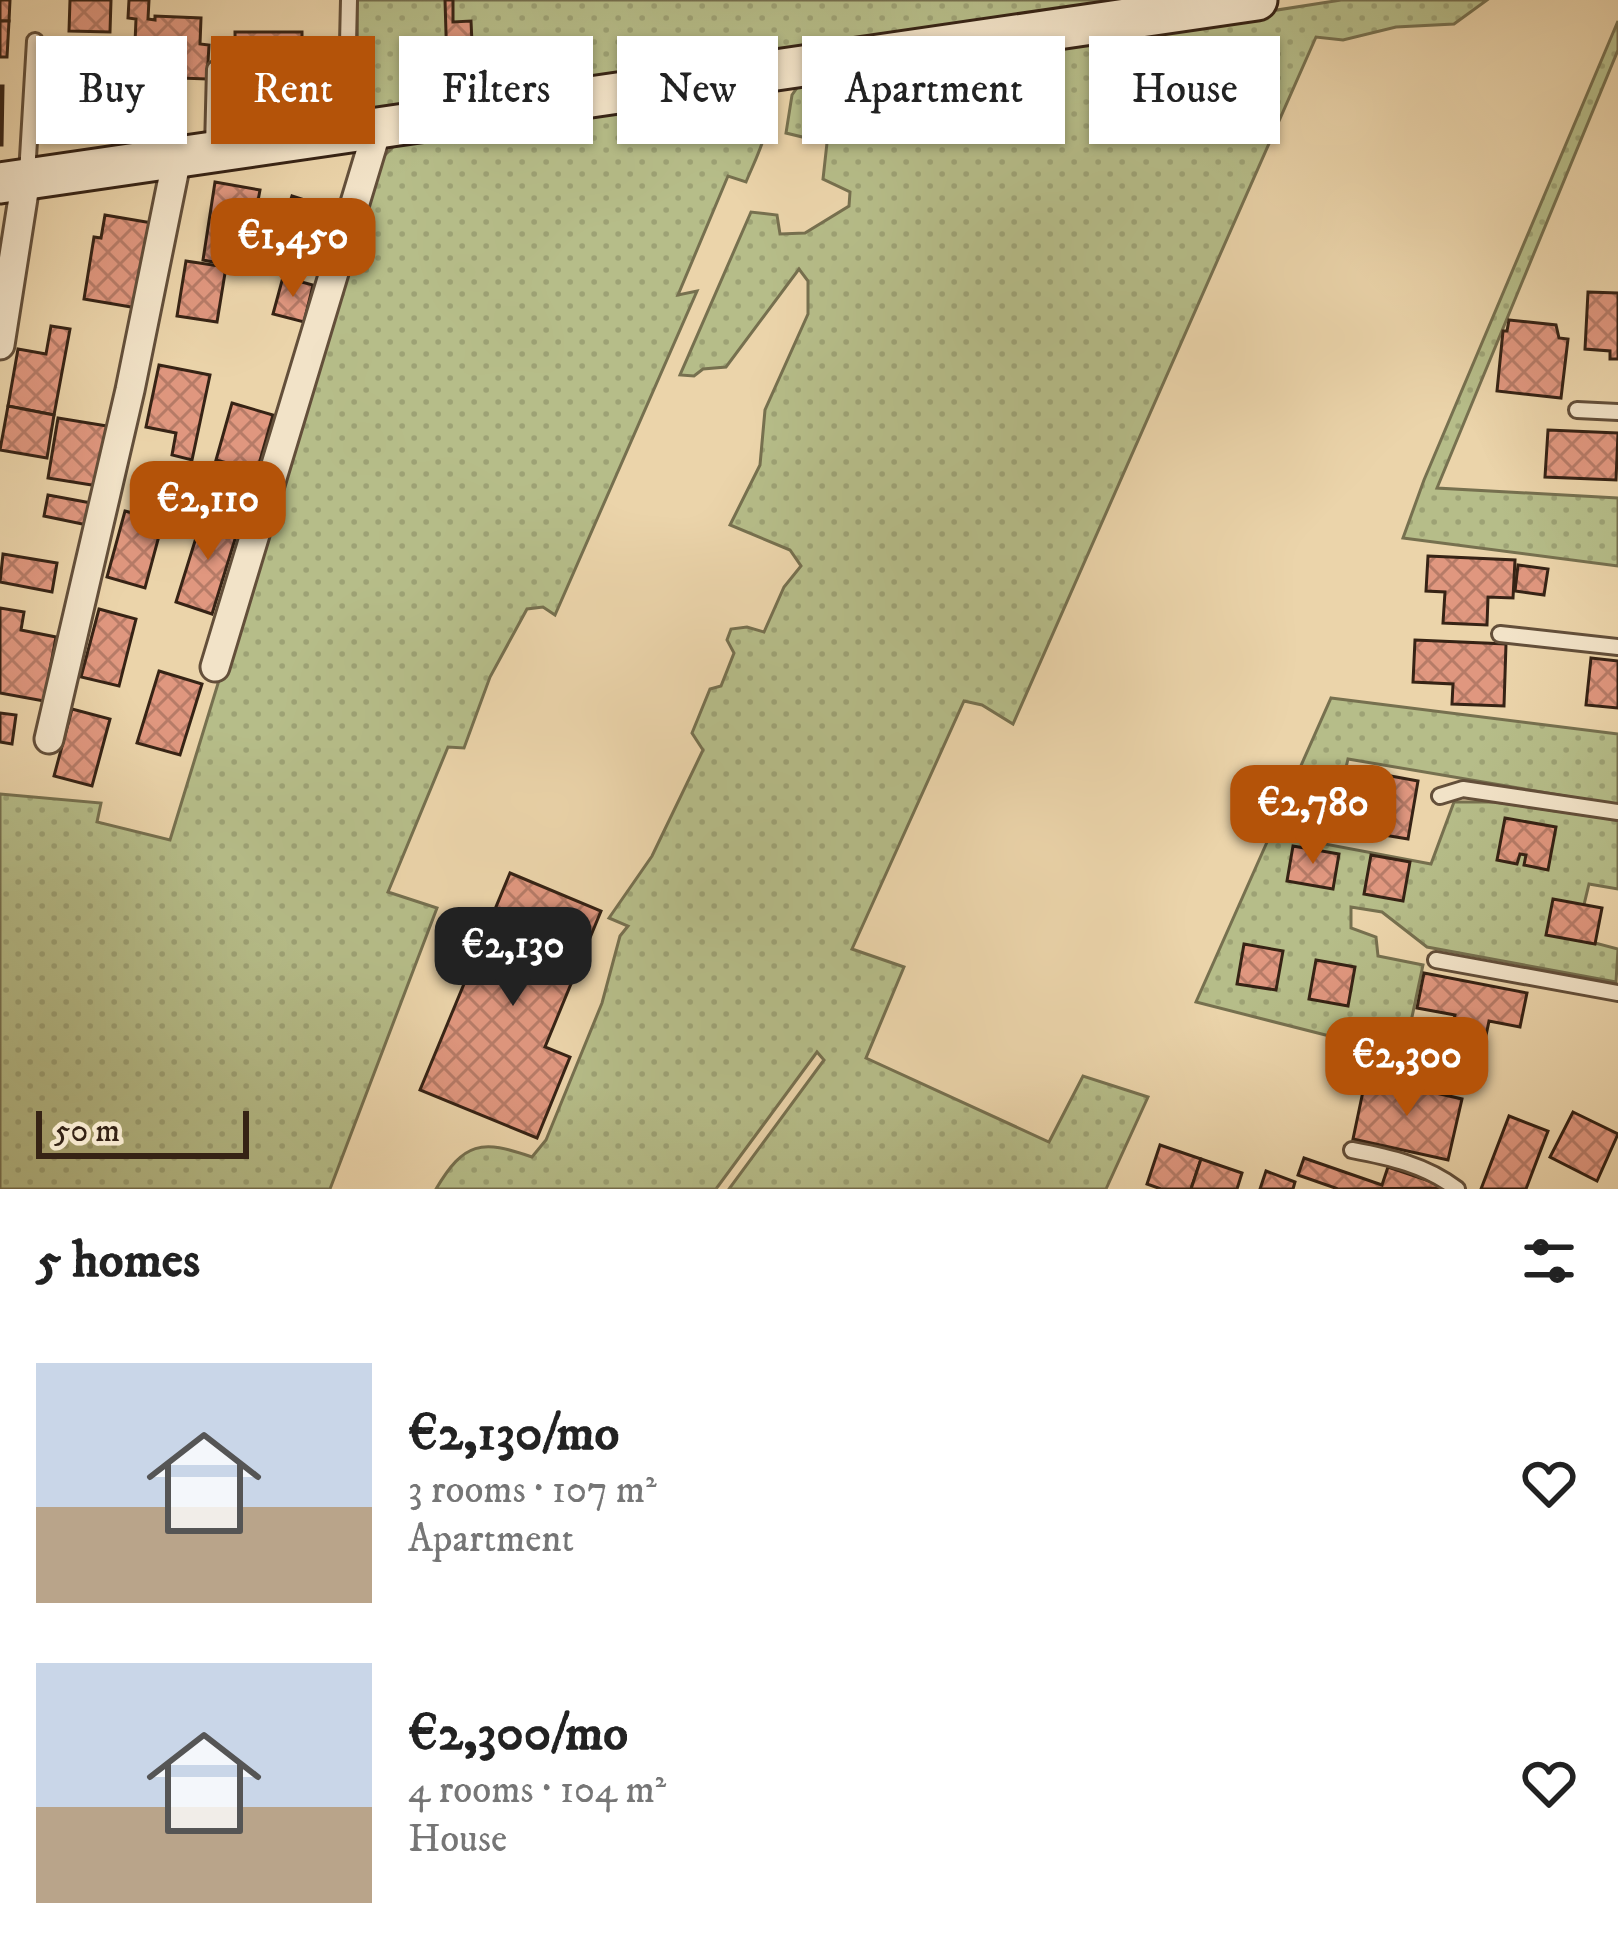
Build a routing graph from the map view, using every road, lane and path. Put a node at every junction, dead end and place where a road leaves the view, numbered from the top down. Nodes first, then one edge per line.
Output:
1 (350, 0) edge
2 (1257, 0) edge
3 (353, 36) edge
4 (35, 41) dead end
5 (211, 86) edge
6 (375, 130) edge
7 (275, 144) edge
8 (359, 144) edge
9 (195, 155) junction
10 (13, 182) edge
11 (0, 345) edge
12 (1576, 410) dead end
13 (1618, 412) edge
14 (1500, 634) dead end
15 (1618, 647) edge
16 (214, 667) dead end
17 (49, 739) dead end
18 (1440, 796) dead end
19 (1618, 812) edge
20 (1436, 959) dead end
21 (1618, 993) edge
22 (1352, 1150) dead end
23 (1457, 1189) edge

1 - 3 lane
2 - 6 street
4 - 10 lane
5 - 9 lane
7 - 9 street
8 - 16 street
9 - 10 street
9 - 17 street
10 - 11 street
12 - 13 lane
14 - 15 lane
18 - 19 lane
20 - 21 lane
22 - 23 lane

